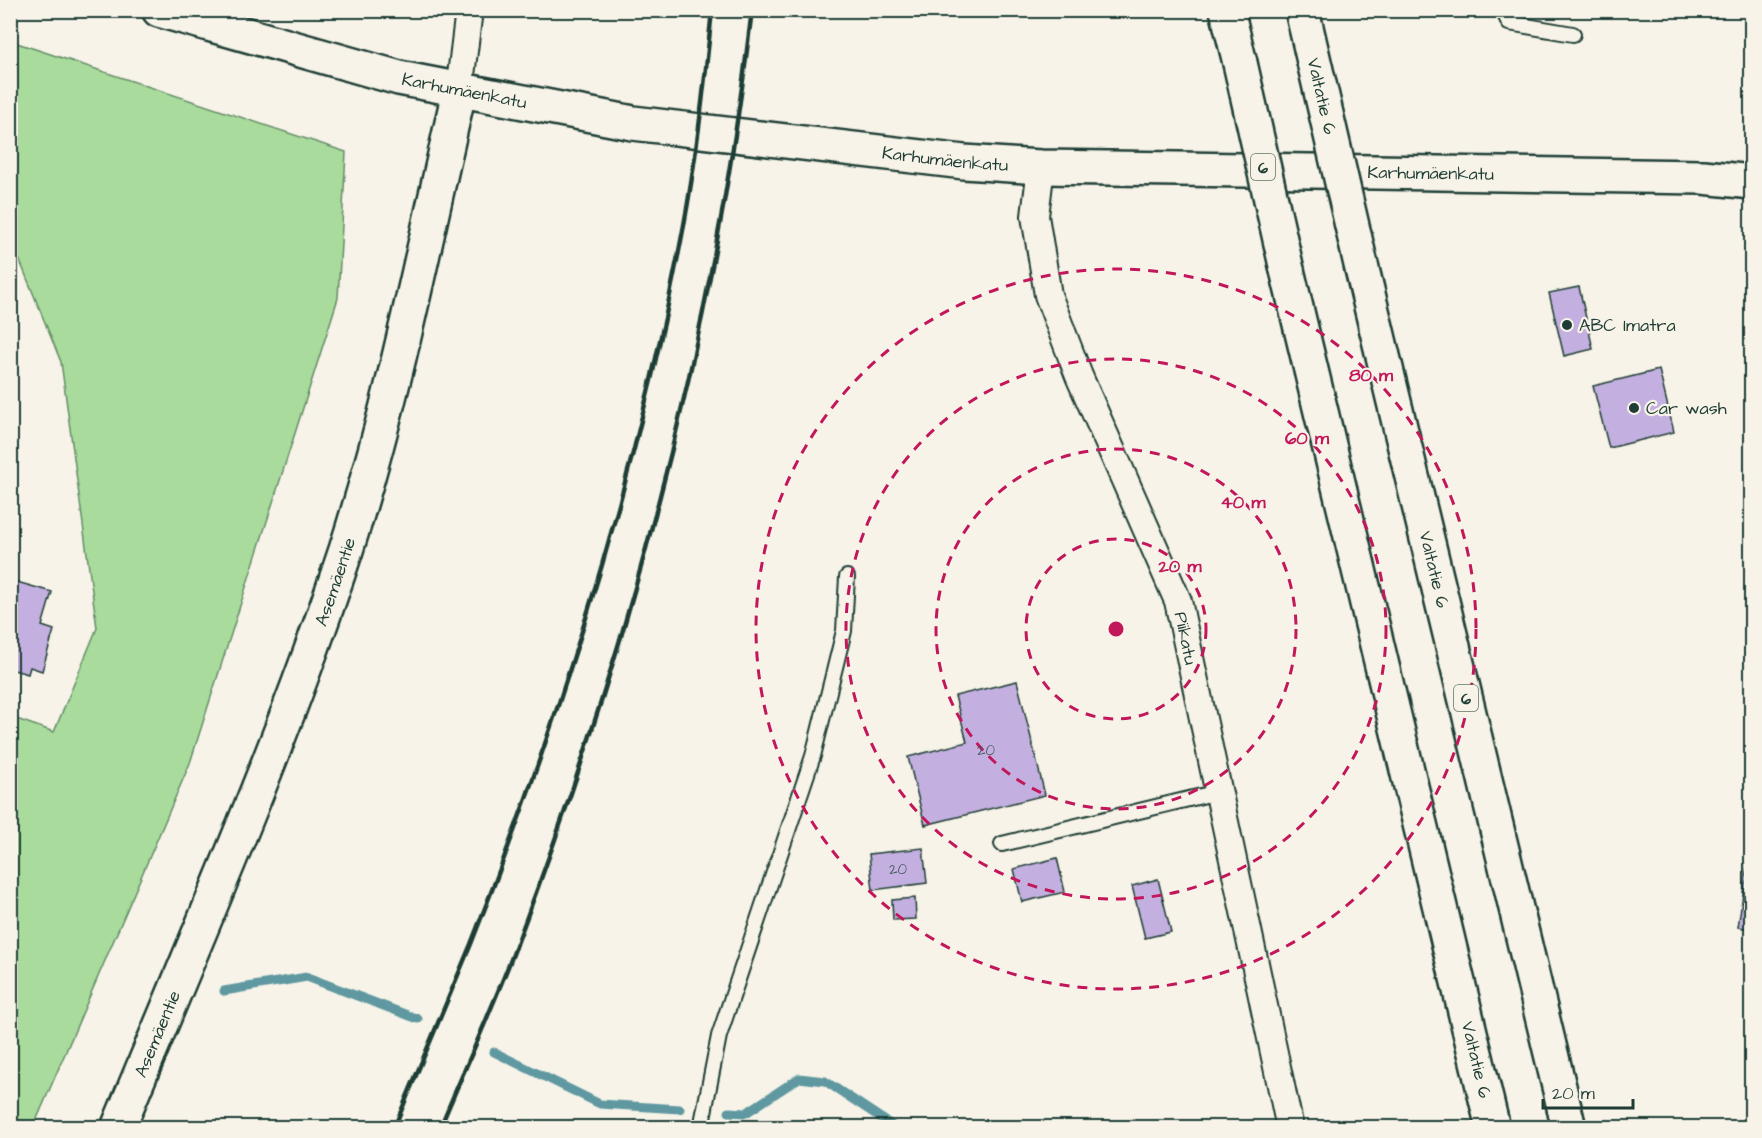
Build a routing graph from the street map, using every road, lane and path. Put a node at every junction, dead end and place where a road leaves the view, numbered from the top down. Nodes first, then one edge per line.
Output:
1 (159, 10) edge
2 (469, 10) edge
3 (1227, 10) edge
4 (1302, 10) edge
5 (1503, 10) edge
6 (1573, 34) dead end
7 (459, 92) junction
8 (1041, 167) junction
9 (1750, 181) edge
10 (847, 578) dead end
11 (1218, 792) junction
12 (1002, 843) dead end
13 (118, 1128) edge
14 (701, 1128) edge
15 (1290, 1128) edge
16 (1493, 1128) edge
17 (1569, 1128) edge

1 - 7 main road, Karhumäenkatu
2 - 7 street, Asemäentie
3 - 16 main road, Valtatie 6 / 6, bridge
4 - 17 main road, Valtatie 6 / 6, bridge
5 - 6 lane
7 - 8 main road, Karhumäenkatu
7 - 13 main road, Asemäentie
8 - 9 main road, Karhumäenkatu
8 - 11 street, Piikatu
10 - 14 lane
11 - 12 lane
11 - 15 street, Piikatu

